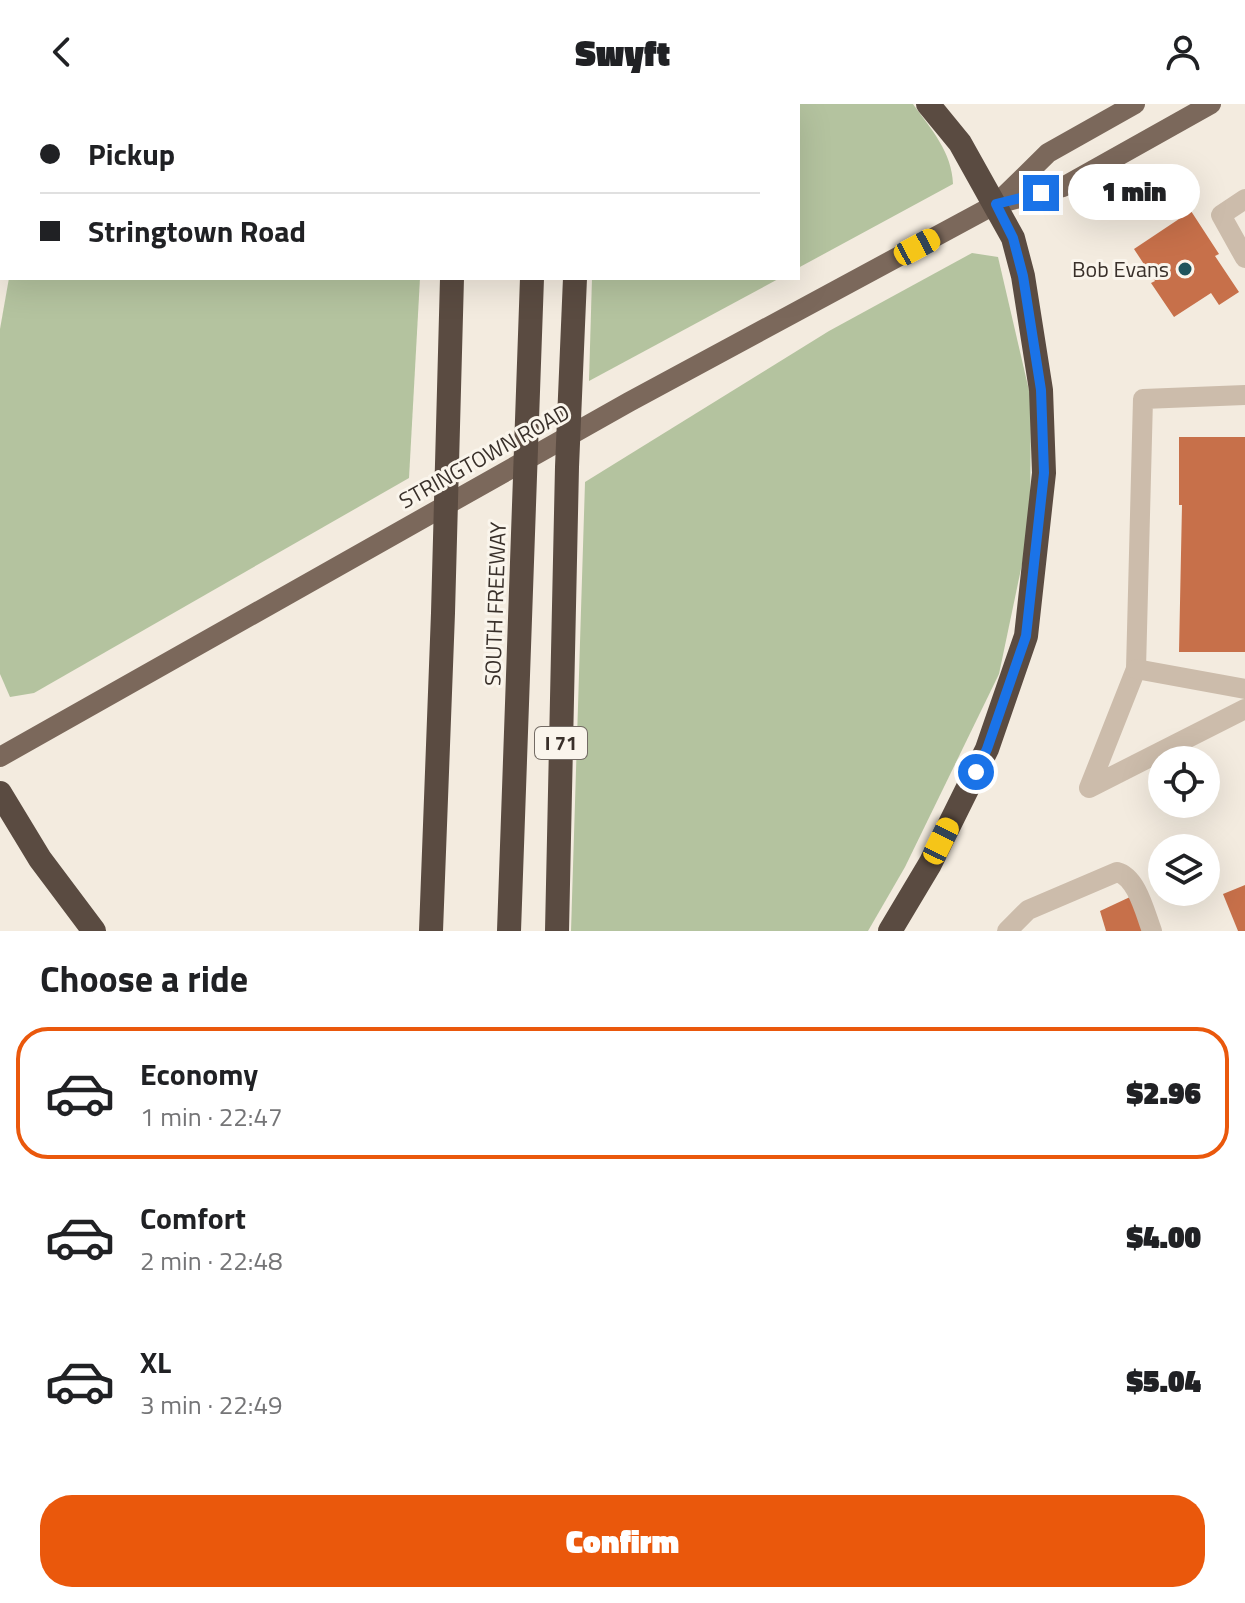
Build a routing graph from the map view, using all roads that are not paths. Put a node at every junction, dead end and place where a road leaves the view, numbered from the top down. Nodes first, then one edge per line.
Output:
1 (928, 104) edge
2 (1135, 104) edge
3 (1211, 104) edge
4 (1245, 199) edge
5 (996, 204) junction
6 (1245, 258) edge
7 (452, 280) edge
8 (532, 280) edge
9 (575, 280) edge
10 (1245, 395) edge
11 (1136, 669) junction
12 (1245, 689) edge
13 (1245, 709) edge
14 (0, 757) edge
15 (0, 793) edge
16 (94, 931) edge
17 (431, 931) edge
18 (509, 931) edge
19 (557, 931) edge
20 (890, 931) edge
21 (1007, 931) edge
22 (1152, 931) edge

1 - 5 highway
2 - 5 main road, STRINGTOWN ROAD
3 - 5 main road, STRINGTOWN ROAD
4 - 6 lane
5 - 14 main road, STRINGTOWN ROAD
5 - 20 highway
7 - 17 highway
8 - 18 highway, SOUTH FREEWAY / I 71
9 - 19 highway, I 71
10 - 11 lane
11 - 12 lane
11 - 13 lane
15 - 16 highway
21 - 22 lane

